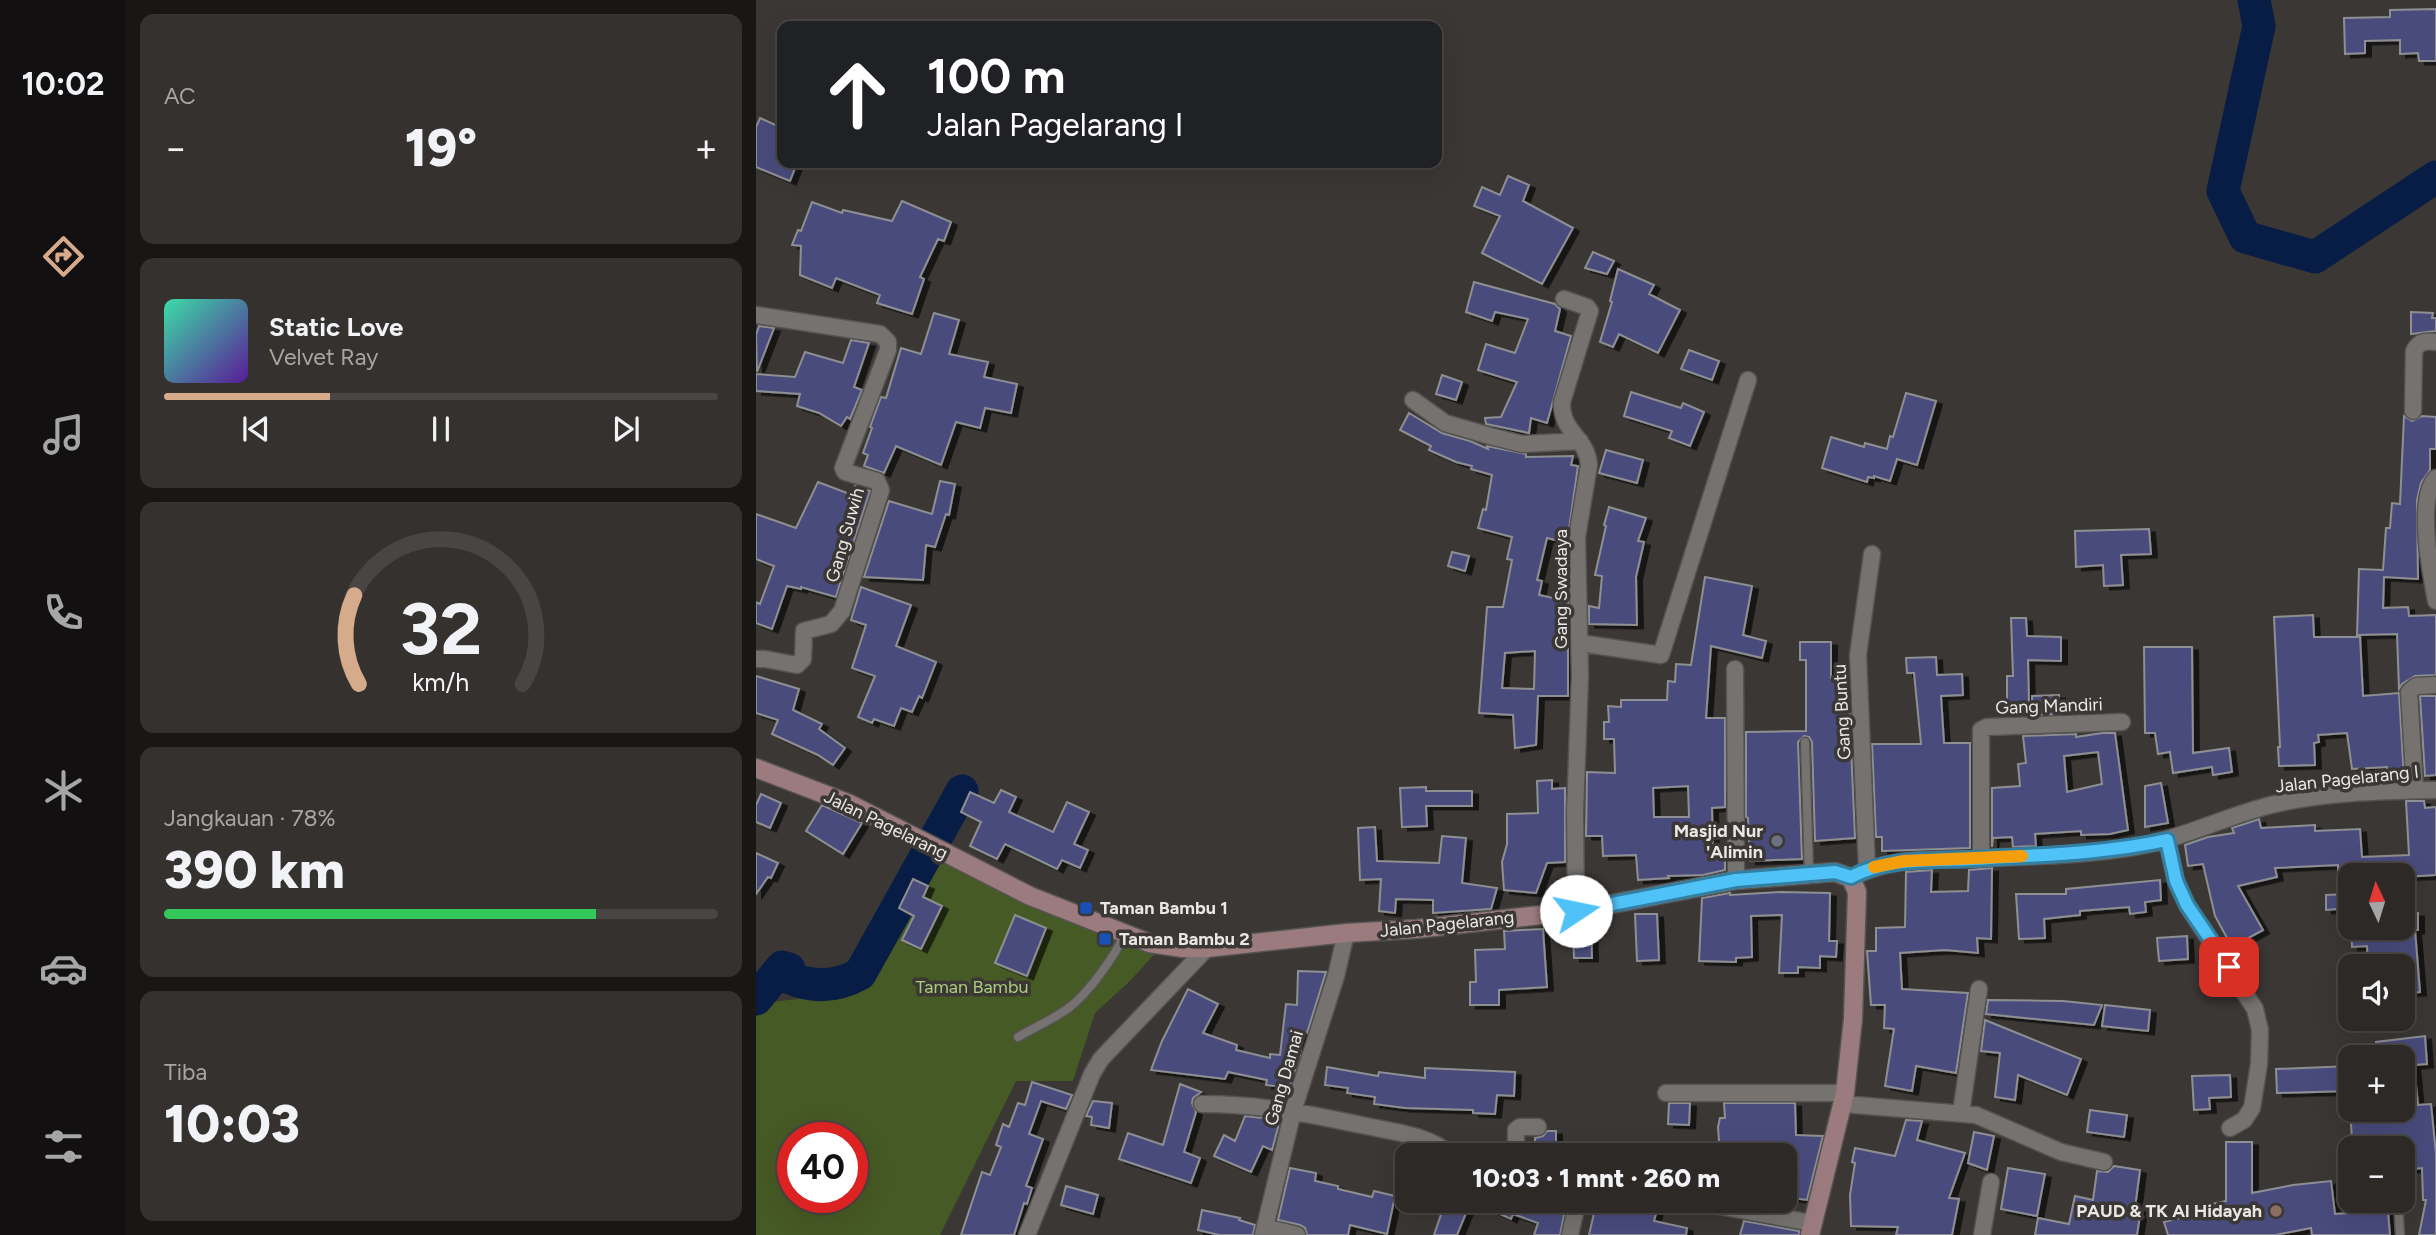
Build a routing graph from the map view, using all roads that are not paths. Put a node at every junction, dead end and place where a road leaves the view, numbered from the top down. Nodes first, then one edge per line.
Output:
1 (1564, 299) dead end
2 (756, 315) edge
3 (2436, 342) edge
4 (1748, 380) dead end
5 (1413, 400) dead end
6 (2413, 411) dead end
7 (1580, 441) junction
8 (2436, 478) edge
9 (1872, 554) dead end
10 (2436, 601) edge
11 (1580, 643) junction
12 (756, 659) edge
13 (1735, 669) dead end
14 (2436, 685) edge
15 (2122, 722) dead end
16 (1805, 742) dead end
17 (757, 771) edge
18 (2414, 790) junction
19 (2436, 790) edge
20 (2167, 840) junction
21 (1981, 858) junction
22 (1867, 869) junction
23 (1810, 874) junction
24 (1851, 877) junction
25 (1736, 880) junction
26 (1576, 911) junction
27 (1346, 933) junction
28 (1125, 934) junction
29 (1207, 948) junction
30 (1979, 989) dead end
31 (1018, 1037) dead end
32 (1666, 1093) dead end
33 (1844, 1099) junction
34 (1202, 1104) dead end
35 (1293, 1111) junction
36 (1961, 1112) junction
37 (1538, 1127) dead end
38 (2230, 1128) dead end
39 (1432, 1143) edge
40 (1516, 1143) edge
41 (2104, 1162) dead end
42 (1991, 1182) dead end
43 (1575, 1213) edge
44 (1745, 1213) edge
45 (2399, 1213) edge
46 (1811, 1229) edge
47 (1264, 1231) edge
48 (1027, 1235) edge
49 (1297, 1235) edge
50 (1570, 1235) edge
51 (1982, 1235) edge
52 (2400, 1235) edge

1 - 7 street, Gang Swadaya
2 - 12 street, Gang Suwih
3 - 6 street
4 - 11 street
5 - 7 street
7 - 11 street, Gang Swadaya
8 - 10 street
9 - 22 street, Gang Buntu
11 - 26 street, Gang Swadaya
13 - 25 street
14 - 18 street
15 - 21 street, Gang Mandiri
16 - 23 lane
17 - 28 street, Jalan Pagelarang
18 - 19 street, Jalan Pagelarang I
18 - 20 street, Jalan Pagelarang I
20 - 21 street, Jalan Pagelarang I
20 - 38 street
21 - 22 street, Jalan Pagelarang I
22 - 24 street, Jalan Pagelarang I
23 - 24 street, Jalan Pagelarang
23 - 25 street, Jalan Pagelarang
24 - 33 street
25 - 26 street, Jalan Pagelarang
26 - 27 street, Jalan Pagelarang
27 - 29 street, Jalan Pagelarang
27 - 35 street, Gang Damai
28 - 29 street, Jalan Pagelarang
28 - 31 lane
29 - 48 street
30 - 36 street
32 - 33 street
33 - 36 street
33 - 46 street
34 - 35 street
35 - 39 street
35 - 47 street, Gang Damai
36 - 41 street
37 - 40 street
42 - 51 street
43 - 50 street
44 - 46 street
45 - 52 lane
47 - 49 street

